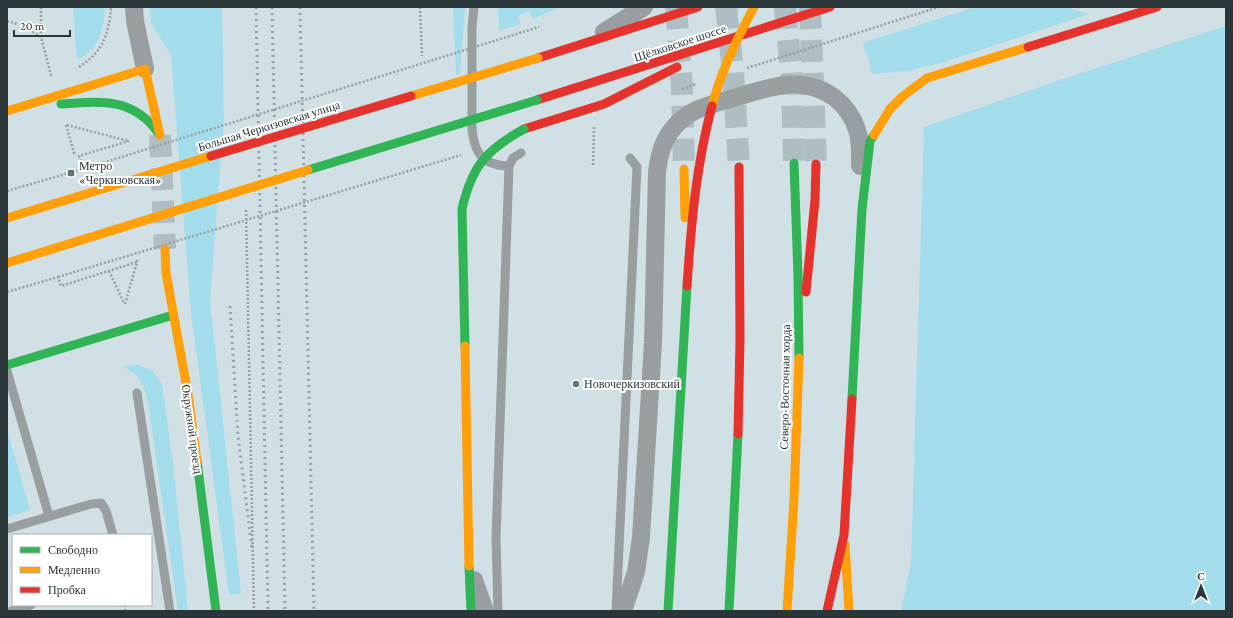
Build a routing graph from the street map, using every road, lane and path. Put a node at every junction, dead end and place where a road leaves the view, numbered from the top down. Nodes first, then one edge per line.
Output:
1 (41, 7) edge
2 (111, 7) edge
3 (134, 7) edge
4 (420, 7) edge
5 (474, 7) edge
6 (644, 7) edge
7 (698, 7) edge
8 (754, 7) edge
9 (830, 7) edge
10 (1157, 7) edge
11 (7, 21) edge
12 (539, 27) dead end
13 (41, 37) junction
14 (720, 42) junction
15 (586, 43) junction
16 (422, 56) dead end
17 (76, 68) dead end
18 (144, 69) junction
19 (58, 73) dead end
20 (7, 112) edge
21 (594, 129) dead end
22 (521, 153) dead end
23 (464, 154) dead end
24 (75, 156) dead end
25 (630, 158) dead end
26 (794, 163) tunnel mouth
27 (816, 164) tunnel mouth
28 (593, 165) dead end
29 (509, 166) junction
30 (739, 167) tunnel mouth
31 (82, 169) junction
32 (684, 169) tunnel mouth
33 (7, 191) edge
34 (246, 209) dead end
35 (862, 209) junction
36 (7, 218) edge
37 (165, 248) tunnel mouth
38 (137, 259) dead end
39 (137, 262) junction
40 (7, 263) edge
41 (109, 271) junction
42 (58, 278) junction
43 (7, 292) edge
44 (173, 315) junction
45 (7, 365) edge
46 (799, 365) junction
47 (7, 370) edge
48 (137, 393) dead end
49 (49, 516) junction
50 (7, 529) edge
51 (113, 534) edge
52 (844, 535) junction
53 (674, 557) junction
54 (469, 566) junction
55 (28, 606) edge
56 (11, 611) edge
57 (170, 611) edge
58 (216, 611) edge
59 (254, 611) edge
60 (471, 611) edge
61 (484, 611) edge
62 (498, 611) edge
63 (616, 611) edge
64 (623, 611) edge
65 (663, 611) edge
66 (668, 611) edge
67 (674, 611) edge
68 (729, 611) edge
69 (787, 611) edge
70 (827, 611) edge
71 (849, 611) edge

1 - 13 path
2 - 17 path
3 - 18 street
4 - 16 path
5 - 29 lane
6 - 15 street
7 - 15 main road
8 - 66 main road, bridge
9 - 14 main road, Щёлковское шоссе
10 - 35 main road
11 - 13 path
12 - 31 path, bridge
13 - 19 path
14 - 40 main road, Щёлковское шоссе, bridge
14 - 54 main road, bridge
15 - 36 main road, Большая Черкизовская улица, bridge
18 - 20 main road
18 - 20 main road
21 - 28 path
22 - 29 lane
23 - 42 path, bridge
24 - 31 path
25 - 63 lane
26 - 46 main road, Северо-Восточная хорда
27 - 46 main road
29 - 62 lane
30 - 68 main road
31 - 33 path, bridge
32 - 53 main road
34 - 59 path
35 - 52 main road
35 - 64 street
37 - 44 main road, Окружной проезд
38 - 39 path
39 - 41 path
39 - 41 path
41 - 42 path
42 - 43 path
44 - 45 main road
44 - 58 main road, Окружной проезд
46 - 69 main road, Северо-Восточная хорда
47 - 49 lane
48 - 57 lane
49 - 50 lane
49 - 51 lane
52 - 70 main road
52 - 71 main road
53 - 65 street
53 - 67 main road
54 - 60 main road
54 - 61 street
55 - 56 lane

